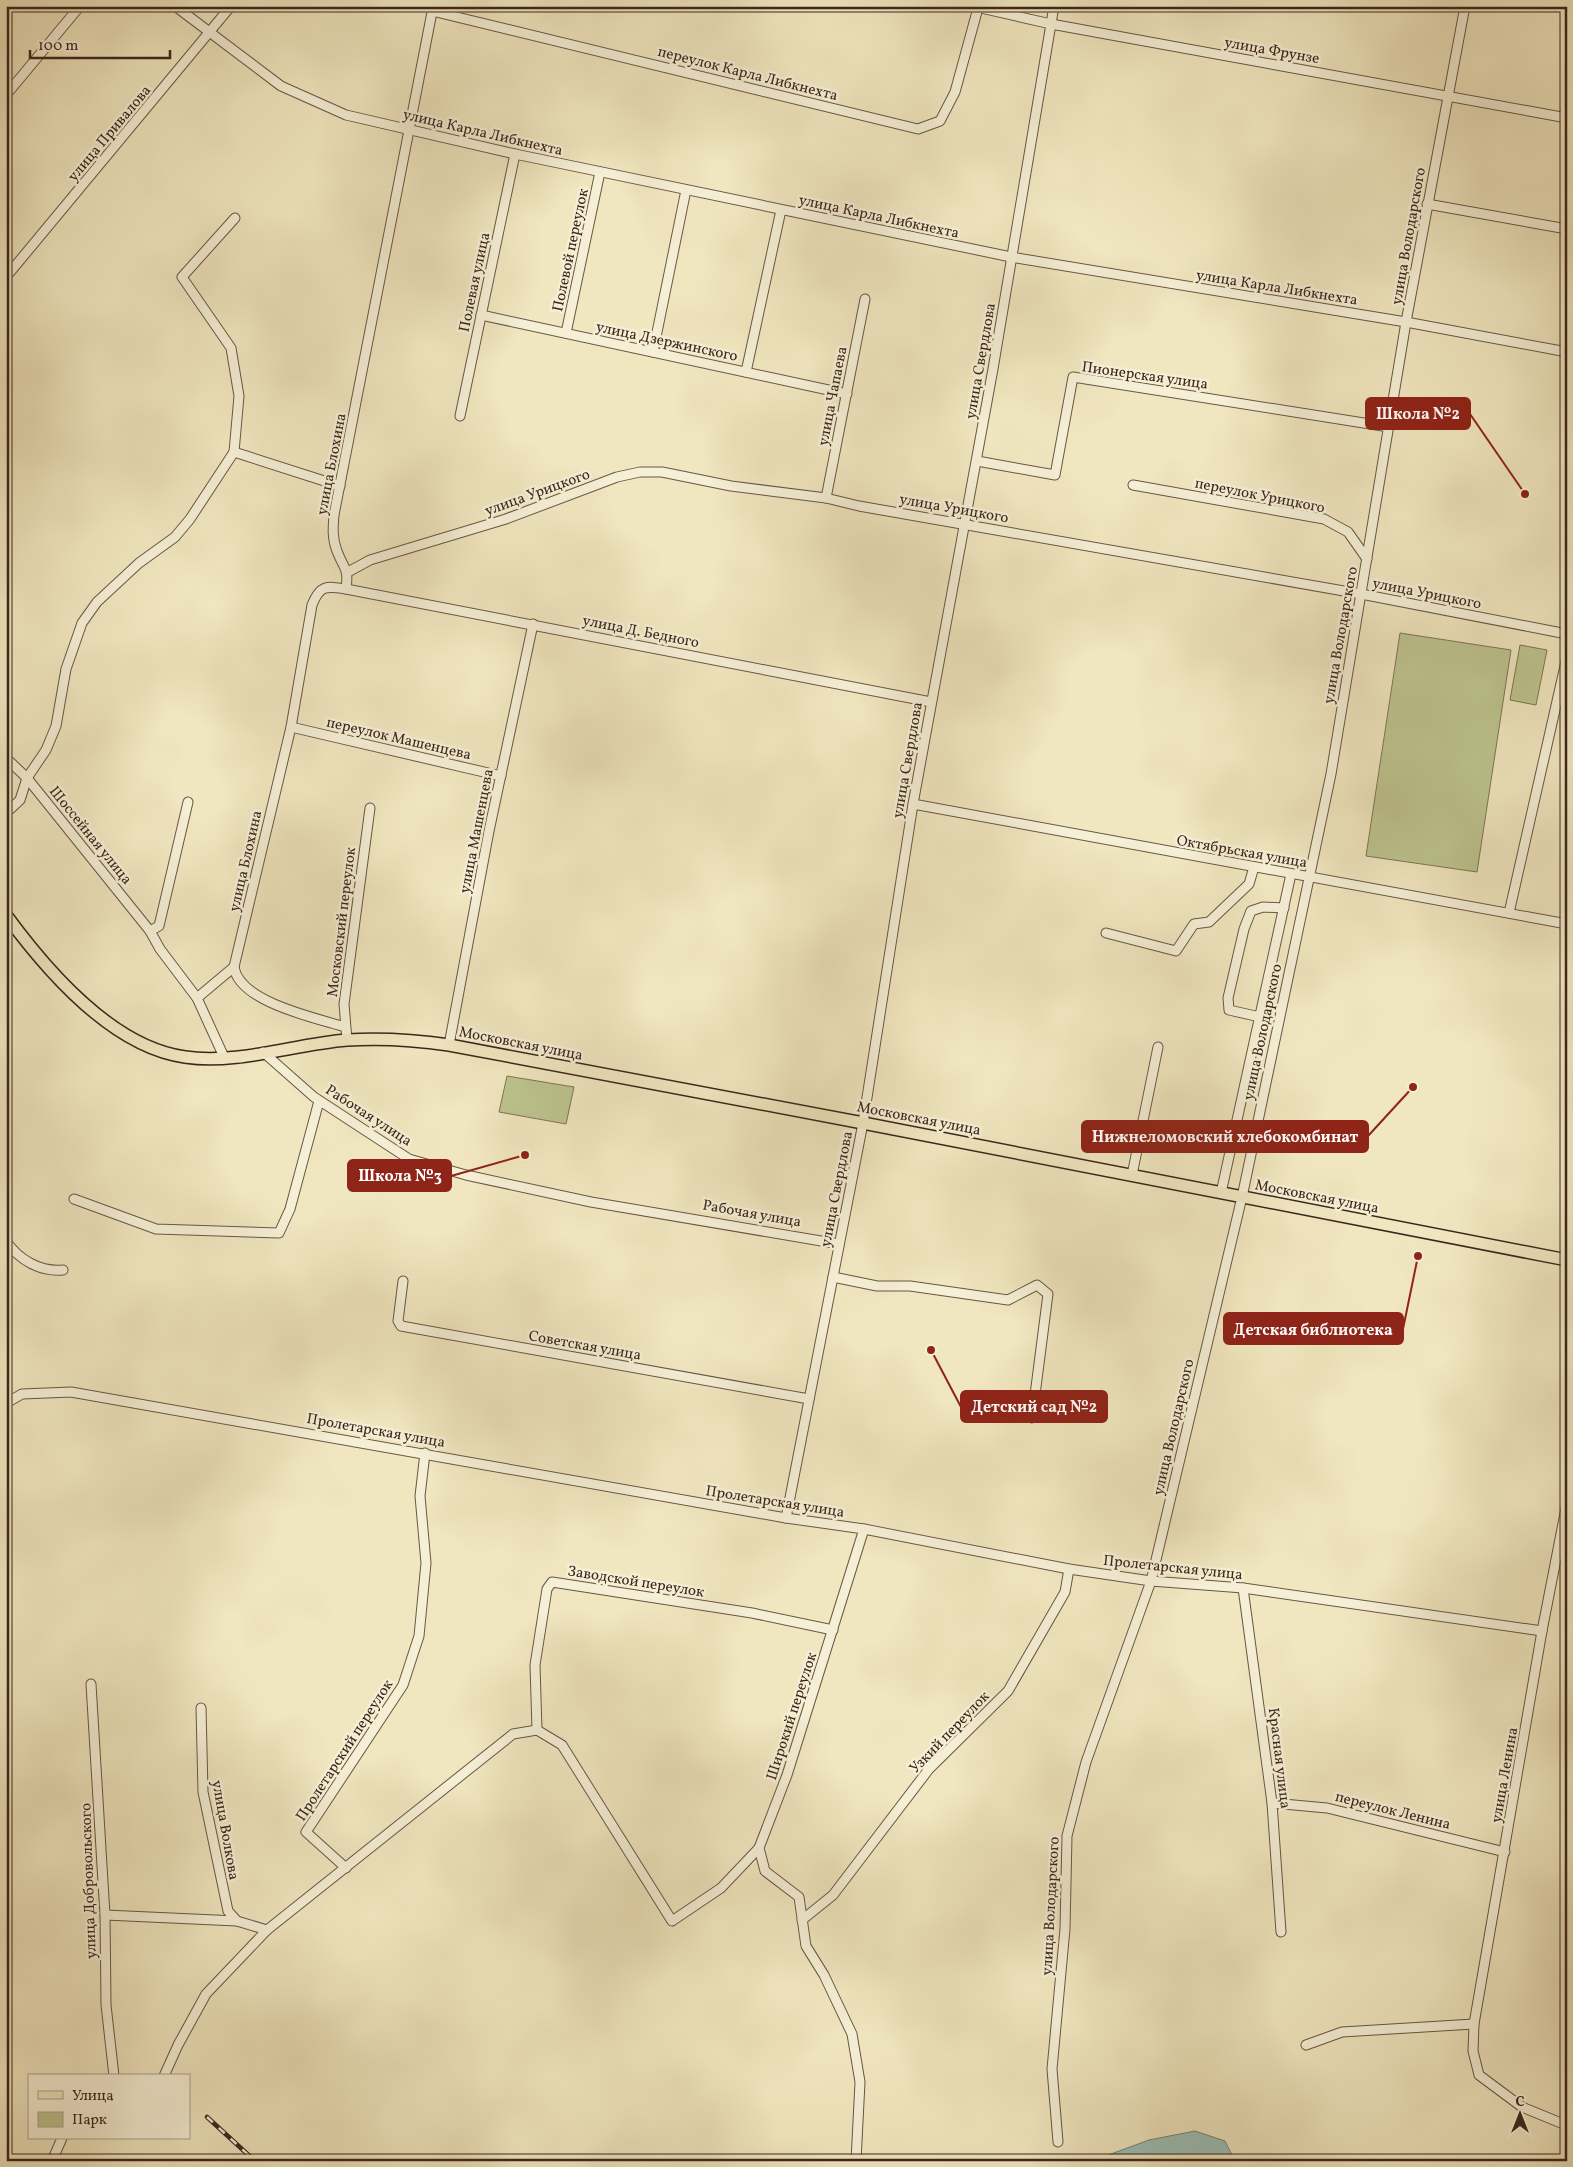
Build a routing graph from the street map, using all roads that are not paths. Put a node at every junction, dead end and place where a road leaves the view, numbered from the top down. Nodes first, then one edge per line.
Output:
1 (80, 6) edge
2 (175, 6) edge
3 (231, 6) edge
4 (1054, 6) edge
5 (1465, 6) edge
6 (975, 7) edge
7 (433, 8) edge
8 (1051, 24) junction
9 (211, 32) junction
10 (6, 95) edge
11 (1448, 96) junction
12 (1567, 118) edge
13 (410, 129) junction
14 (514, 154) junction
15 (600, 172) junction
16 (686, 190) junction
17 (1427, 204) junction
18 (781, 210) junction
19 (235, 218) dead end
20 (1567, 229) edge
21 (1011, 257) junction
22 (6, 277) edge
23 (865, 299) dead end
24 (481, 314) junction
25 (1406, 322) junction
26 (566, 333) junction
27 (653, 352) junction
28 (1567, 352) edge
29 (746, 372) junction
30 (847, 394) junction
31 (460, 416) dead end
32 (1389, 427) junction
33 (234, 452) junction
34 (976, 461) junction
35 (1133, 485) dead end
36 (340, 486) junction
37 (826, 498) junction
38 (964, 523) junction
39 (1367, 559) junction
40 (348, 572) junction
41 (346, 589) junction
42 (1361, 594) junction
43 (533, 624) junction
44 (1567, 634) edge
45 (1567, 657) edge
46 (931, 702) junction
47 (291, 727) junction
48 (6, 758) edge
49 (501, 776) junction
50 (27, 778) junction
51 (188, 802) dead end
52 (913, 804) junction
53 (370, 808) dead end
54 (6, 814) edge
55 (1254, 867) junction
56 (1291, 874) junction
57 (1309, 877) junction
58 (1284, 908) junction
59 (1509, 913) junction
60 (6, 915) edge
61 (1567, 924) edge
62 (150, 931) junction
63 (1106, 933) dead end
64 (234, 966) junction
65 (197, 998) junction
66 (1260, 1017) junction
67 (345, 1027) junction
68 (346, 1040) junction
69 (449, 1045) junction
70 (1158, 1047) dead end
71 (264, 1052) junction
72 (224, 1057) junction
73 (319, 1101) junction
74 (863, 1123) junction
75 (1132, 1175) junction
76 (1221, 1193) junction
77 (1242, 1197) junction
78 (74, 1199) dead end
79 (6, 1241) edge
80 (840, 1244) junction
81 (1567, 1260) edge
82 (63, 1270) dead end
83 (833, 1277) junction
84 (403, 1280) dead end
85 (809, 1399) junction
86 (6, 1402) edge
87 (1032, 1418) dead end
88 (425, 1453) junction
89 (1567, 1503) edge
90 (786, 1518) junction
91 (864, 1529) junction
92 (1069, 1568) junction
93 (1151, 1581) junction
94 (1243, 1588) junction
95 (833, 1630) junction
96 (1542, 1631) junction
97 (91, 1684) dead end
98 (200, 1708) dead end
99 (537, 1730) junction
100 (1272, 1804) junction
101 (759, 1848) junction
102 (1505, 1852) junction
103 (346, 1868) junction
104 (105, 1915) junction
105 (802, 1920) junction
106 (237, 1921) junction
107 (267, 1930) junction
108 (1281, 1932) dead end
109 (1474, 2024) junction
110 (1306, 2045) dead end
111 (114, 2074) edge
112 (165, 2074) edge
113 (1567, 2123) edge
114 (61, 2140) edge
115 (1058, 2142) dead end
116 (52, 2161) edge
117 (856, 2161) edge

1 - 10 street
2 - 9 street, улица Карла Либкнехта
3 - 9 street, улица Привалова
4 - 8 street, улица Свердлова
5 - 11 street, улица Володарского
6 - 7 street, переулок Карла Либкнехта
6 - 8 street, улица Фрунзе
7 - 13 street, улица Блохина
8 - 11 street, улица Фрунзе
8 - 21 street, улица Свердлова
9 - 13 street, улица Карла Либкнехта
9 - 22 street, улица Привалова
11 - 12 street, улица Фрунзе
11 - 17 street, улица Володарского
13 - 14 street, улица Карла Либкнехта
13 - 36 street, улица Блохина
14 - 15 street, улица Карла Либкнехта
14 - 24 street, Полевая улица
15 - 16 street, улица Карла Либкнехта
15 - 26 street, Полевой переулок
16 - 18 street, улица Карла Либкнехта
16 - 27 street
17 - 20 street
17 - 25 street, улица Володарского
18 - 21 street, улица Карла Либкнехта
18 - 29 street
19 - 33 street
21 - 25 street, улица Карла Либкнехта
21 - 34 street, улица Свердлова
23 - 30 street, улица Чапаева
24 - 26 street, улица Дзержинского
24 - 31 street, Полевая улица
25 - 28 street, улица Карла Либкнехта
25 - 32 street, улица Володарского
26 - 27 street, улица Дзержинского
27 - 29 street, улица Дзержинского
29 - 30 street, улица Дзержинского
30 - 37 street, улица Чапаева
32 - 34 street, Пионерская улица
32 - 39 street, улица Володарского
33 - 36 street
33 - 50 street
34 - 38 street, улица Свердлова
35 - 39 street, переулок Урицкого
36 - 40 street, улица Блохина
37 - 38 street, улица Урицкого
37 - 40 street, улица Урицкого
38 - 42 street, улица Урицкого
38 - 46 street, улица Свердлова
39 - 42 street, улица Володарского
40 - 41 street
41 - 43 street, улица Д. Бедного
41 - 47 street, улица Блохина
42 - 44 street, улица Урицкого
42 - 57 street, улица Володарского
43 - 46 street, улица Д. Бедного
43 - 49 street, улица Машенцева
45 - 59 street
46 - 52 street, улица Свердлова
47 - 49 street, переулок Машенцева
47 - 64 street, улица Блохина
48 - 50 street, Шоссейная улица
49 - 69 street, улица Машенцева
50 - 54 street
50 - 62 street, Шоссейная улица
51 - 62 street
52 - 55 street, Октябрьская улица
52 - 74 street, улица Свердлова
53 - 67 street, Московский переулок
55 - 56 street, Октябрьская улица
55 - 63 street
56 - 57 street, Октябрьская улица
56 - 58 street
57 - 59 street, Октябрьская улица
57 - 77 street, улица Володарского
58 - 66 street
58 - 66 street
59 - 61 street, Октябрьская улица
60 - 72 main road
62 - 65 street, Шоссейная улица
64 - 65 street
64 - 67 street
65 - 72 street, Шоссейная улица
66 - 76 street
67 - 68 street, Московский переулок
68 - 69 main road, Московская улица
68 - 71 main road, Московская улица
69 - 74 main road, Московская улица
70 - 75 street
71 - 72 main road
71 - 73 street, Рабочая улица
73 - 78 street
73 - 80 street, Рабочая улица
74 - 75 main road, Московская улица
74 - 80 street, улица Свердлова
75 - 76 main road, Московская улица
76 - 77 main road, Московская улица
77 - 81 main road, Московская улица
77 - 93 street, улица Володарского
79 - 82 street
80 - 83 street, улица Свердлова
83 - 85 street, улица Свердлова
83 - 87 street
84 - 85 street, Советская улица
85 - 90 street, улица Свердлова
86 - 88 street, Пролетарская улица
88 - 90 street, Пролетарская улица
88 - 103 street, Пролетарский переулок
89 - 96 street, улица Ленина
90 - 91 street, Пролетарская улица
91 - 92 street, Пролетарская улица
91 - 95 street, Широкий переулок
92 - 93 street, Пролетарская улица
92 - 105 street, Узкий переулок
93 - 94 street, Пролетарская улица
93 - 115 street, улица Володарского
94 - 96 street, Пролетарская улица
94 - 100 street, Красная улица
95 - 99 street, Заводской переулок
95 - 101 street, Широкий переулок
96 - 102 street, улица Ленина
97 - 104 street, улица Добровольского
98 - 106 street, улица Волкова
99 - 101 street
99 - 103 street
100 - 102 street, переулок Ленина
100 - 108 street, Красная улица
101 - 105 street
102 - 109 street, улица Ленина
103 - 107 street
104 - 106 street
104 - 111 street, улица Добровольского
105 - 117 street
106 - 107 street
107 - 112 street
109 - 110 street
109 - 113 street, улица Ленина
114 - 116 street

